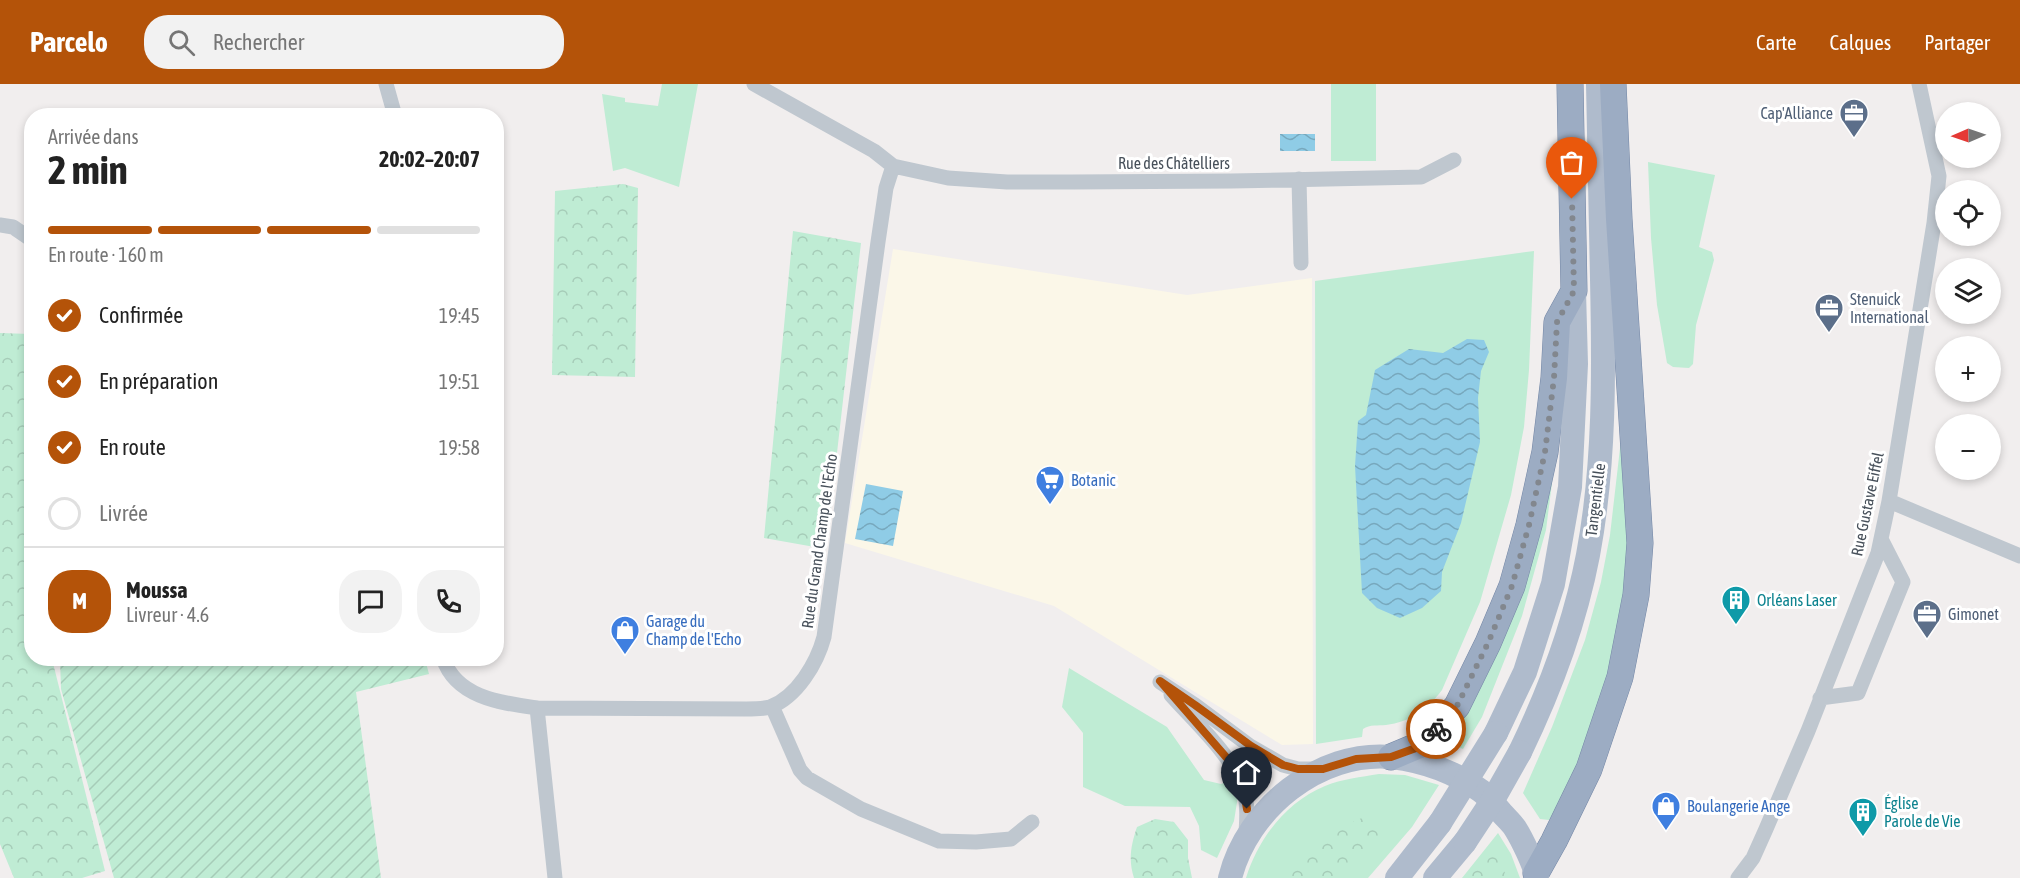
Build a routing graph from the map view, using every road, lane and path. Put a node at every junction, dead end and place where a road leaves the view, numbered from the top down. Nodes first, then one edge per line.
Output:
1 (386, 84) edge
2 (754, 84) edge
3 (1570, 84) edge
4 (1598, 84) edge
5 (1613, 84) edge
6 (1919, 84) edge
7 (393, 108) edge
8 (1454, 160) dead end
9 (892, 165) junction
10 (1299, 179) junction
11 (0, 225) edge
12 (24, 234) edge
13 (1302, 263) dead end
14 (1574, 291) junction
15 (1889, 501) junction
16 (1881, 539) junction
17 (2020, 556) edge
18 (447, 666) edge
19 (1820, 698) junction
20 (772, 706) junction
21 (537, 708) junction
22 (1391, 757) junction
23 (1323, 769) junction
24 (1032, 822) dead end
25 (1246, 837) junction
26 (1536, 875) edge
27 (555, 878) edge
28 (1230, 878) edge
29 (1397, 878) edge
30 (1436, 878) edge
31 (1738, 878) edge

1 - 7 street
2 - 9 street
3 - 14 highway, Tangentielle
4 - 30 main road, Tangentielle, bridge
5 - 26 highway
6 - 15 street, Rue Gustave Eiffel
8 - 10 street, Rue des Châtelliers
9 - 10 street, Rue des Châtelliers
9 - 20 street, Rue du Grand Champ de l'Echo
10 - 13 street
11 - 12 street
14 - 22 highway
14 - 29 main road, Tangentielle, bridge
15 - 16 street, Rue Gustave Eiffel
15 - 17 street
16 - 19 street, Rue Gustave Eiffel
16 - 19 street
18 - 21 street, Rue du Grand Champ de l'Echo
19 - 31 street, Rue Gustave Eiffel
20 - 21 street, Rue du Grand Champ de l'Echo
20 - 24 street
21 - 27 street
22 - 23 main road
22 - 26 main road
23 - 25 main road
23 - 25 street
25 - 28 main road

